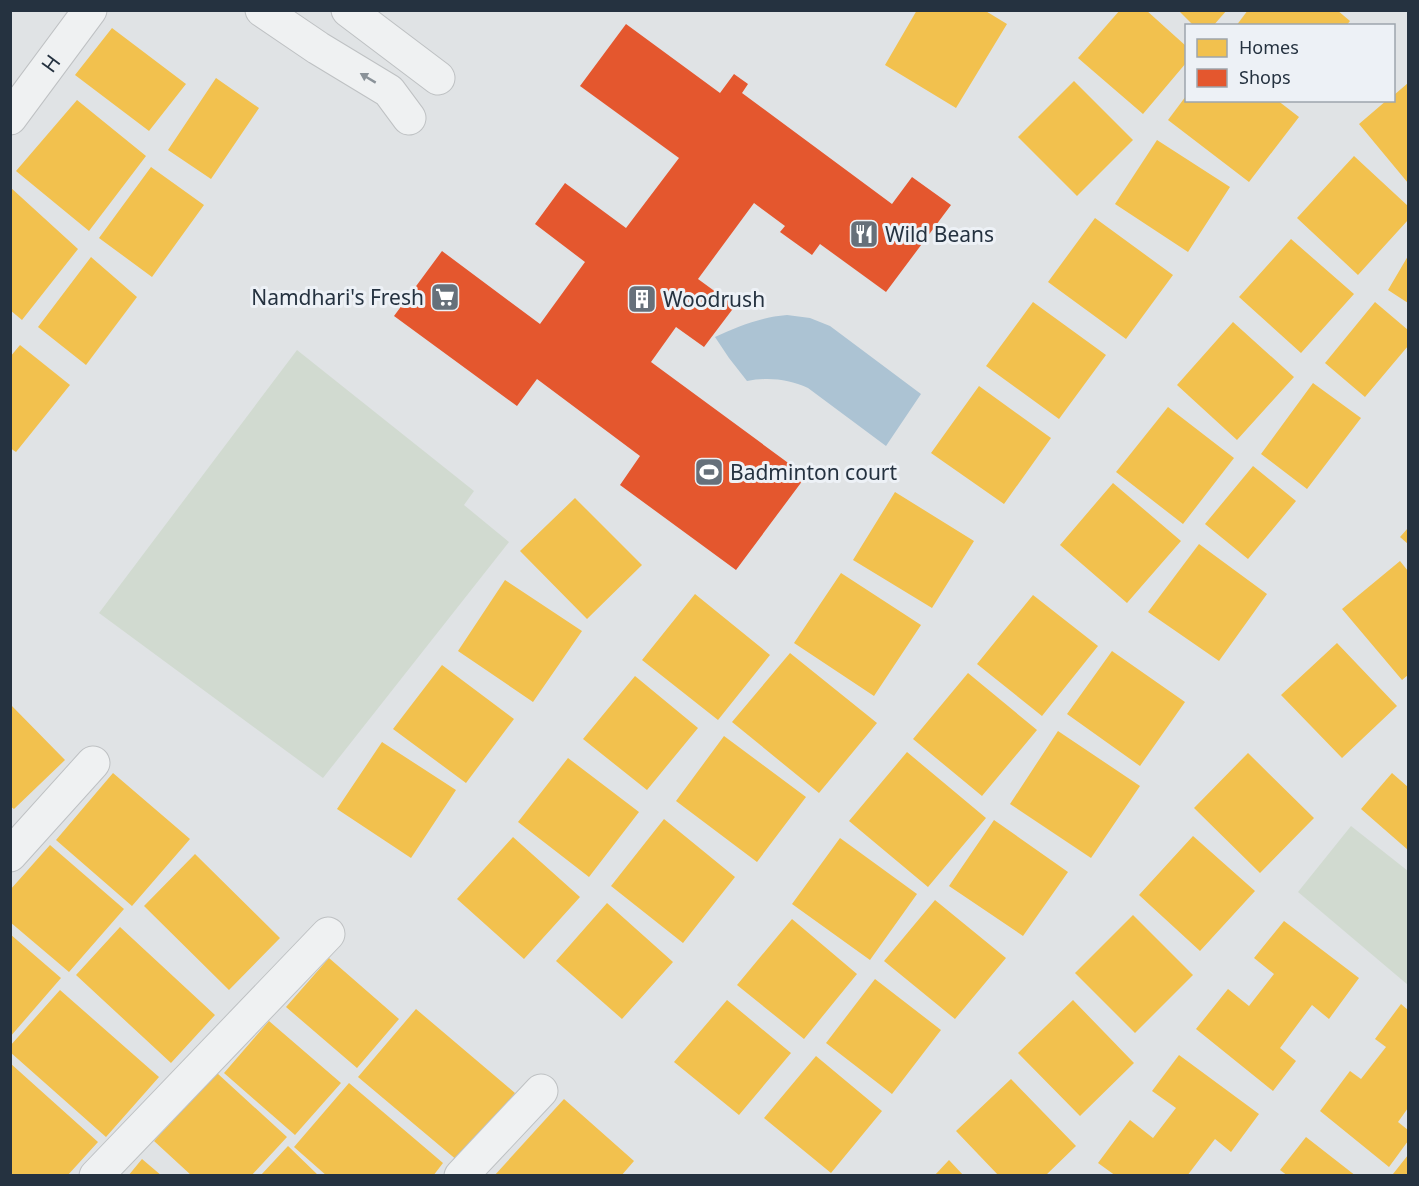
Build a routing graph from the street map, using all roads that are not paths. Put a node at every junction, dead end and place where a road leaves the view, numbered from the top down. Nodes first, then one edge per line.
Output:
1 (90, 10) edge
2 (262, 10) edge
3 (348, 10) edge
4 (438, 78) dead end
5 (10, 118) edge
6 (409, 118) dead end
7 (93, 763) dead end
8 (10, 855) edge
9 (328, 934) dead end
10 (541, 1091) dead end
11 (96, 1176) edge
12 (461, 1176) edge

1 - 5 street, H
6 -> 2 street
3 - 4 street
7 - 8 street
9 - 11 street
10 - 12 street

